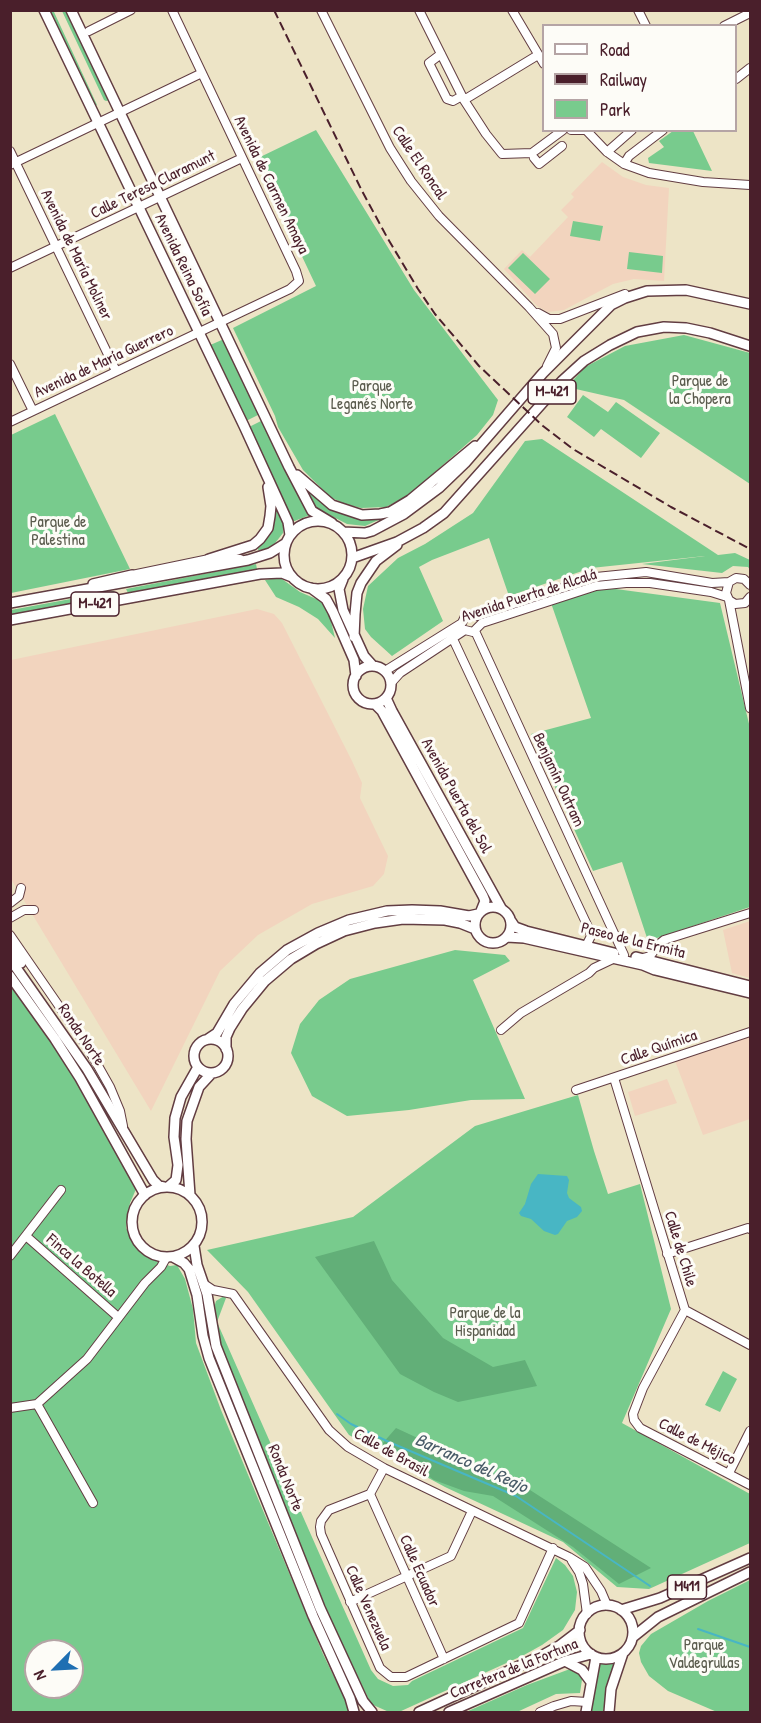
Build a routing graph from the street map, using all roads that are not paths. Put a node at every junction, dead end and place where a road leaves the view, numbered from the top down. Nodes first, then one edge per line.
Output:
1 (44, 10) edge
2 (71, 10) edge
3 (131, 10) edge
4 (172, 10) edge
5 (321, 10) edge
6 (419, 10) edge
7 (512, 10) edge
8 (638, 10) edge
9 (750, 13) edge
10 (645, 24) edge
11 (728, 24) edge
12 (89, 31) dead end
13 (441, 54) junction
14 (538, 55) junction
15 (542, 62) edge
16 (750, 68) edge
17 (202, 73) junction
18 (737, 78) edge
19 (463, 98) junction
20 (120, 112) junction
21 (98, 123) junction
22 (560, 132) edge
23 (586, 132) edge
24 (630, 132) edge
25 (660, 132) edge
26 (562, 146) dead end
27 (10, 151) edge
28 (607, 152) junction
29 (242, 158) junction
30 (534, 158) dead end
31 (13, 164) edge
32 (624, 164) junction
33 (750, 185) edge
34 (160, 197) junction
35 (138, 207) junction
36 (56, 246) junction
37 (10, 268) edge
38 (647, 291) junction
39 (750, 304) edge
40 (529, 307) junction
41 (220, 322) junction
42 (209, 327) joint
43 (199, 332) junction
44 (750, 339) edge
45 (735, 340) junction
46 (750, 346) edge
47 (10, 364) edge
48 (116, 371) junction
49 (543, 373) junction
50 (33, 411) junction
51 (10, 422) edge
52 (489, 436) junction
53 (289, 467) junction
54 (267, 475) junction
55 (332, 524) junction
56 (343, 532) junction
57 (408, 536) junction
58 (288, 539) junction
59 (352, 558) junction
60 (209, 559) junction
61 (248, 560) junction
62 (132, 575) joint
63 (292, 577) junction
64 (344, 577) junction
65 (729, 582) junction
66 (750, 585) edge
67 (310, 588) junction
68 (79, 589) junction
69 (750, 597) edge
70 (728, 598) junction
71 (10, 603) edge
72 (739, 604) junction
73 (476, 616) junction
74 (10, 621) edge
75 (734, 622) junction
76 (464, 626) junction
77 (477, 628) junction
78 (354, 637) junction
79 (453, 639) junction
80 (373, 666) junction
81 (385, 671) junction
82 (356, 676) junction
83 (391, 683) junction
84 (386, 698) junction
85 (375, 704) junction
86 (750, 708) edge
87 (21, 888) dead end
88 (10, 903) edge
89 (501, 908) junction
90 (34, 910) dead end
91 (480, 912) junction
92 (750, 913) edge
93 (10, 918) edge
94 (511, 921) junction
95 (475, 929) junction
96 (10, 935) edge
97 (507, 937) junction
98 (617, 939) junction
99 (10, 947) edge
100 (586, 949) junction
101 (624, 955) junction
102 (609, 956) junction
103 (10, 958) edge
104 (643, 958) junction
105 (594, 968) junction
106 (10, 976) edge
107 (750, 986) edge
108 (750, 993) edge
109 (55, 1022) junction
110 (501, 1030) dead end
111 (750, 1032) edge
112 (208, 1039) junction
113 (226, 1049) junction
114 (198, 1068) junction
115 (211, 1074) junction
116 (614, 1078) junction
117 (576, 1090) dead end
118 (123, 1130) junction
119 (166, 1187) junction
120 (62, 1190) dead end
121 (145, 1195) junction
122 (190, 1195) junction
123 (750, 1229) edge
124 (26, 1236) junction
125 (194, 1246) junction
126 (668, 1254) junction
127 (10, 1256) edge
128 (170, 1258) junction
129 (204, 1284) junction
130 (222, 1292) junction
131 (210, 1307) junction
132 (684, 1310) junction
133 (118, 1317) junction
134 (750, 1345) edge
135 (37, 1404) junction
136 (10, 1408) edge
137 (634, 1420) joint
138 (750, 1431) edge
139 (384, 1468) junction
140 (729, 1473) junction
141 (750, 1485) edge
142 (370, 1494) junction
143 (93, 1503) dead end
144 (472, 1511) junction
145 (553, 1548) junction
146 (569, 1557) junction
147 (750, 1558) edge
148 (750, 1572) edge
149 (407, 1576) junction
150 (350, 1602) junction
151 (607, 1605) junction
152 (621, 1610) junction
153 (587, 1614) junction
154 (580, 1630) junction
155 (633, 1637) junction
156 (623, 1653) junction
157 (593, 1655) junction
158 (444, 1659) junction
159 (565, 1661) junction
160 (591, 1682) junction
161 (587, 1708) edge
162 (354, 1713) edge
163 (372, 1713) edge
164 (419, 1713) edge
165 (449, 1713) edge
166 (540, 1713) edge
167 (609, 1713) edge

1 - 21 main road, Avenida Reina Sofía
2 - 20 main road, Avenida Reina Sofía
3 - 12 street
4 - 17 street, Avenida de Carmen Amaya
5 - 40 street, Calle El Roncal
6 - 13 street
7 - 14 street
8 - 10 street
9 - 11 street
13 - 19 street
13 - 19 street
14 - 15 street
14 - 19 street
16 - 18 street
17 - 20 street
17 - 29 street, Avenida de Carmen Amaya
19 - 22 street
20 - 21 street
20 - 34 main road, Avenida Reina Sofía
21 - 31 street
21 - 35 main road, Avenida Reina Sofía
23 - 28 street
24 - 28 street
25 - 32 street
26 - 30 street
27 - 31 street, Avenida de María Moliner
28 - 32 street
29 - 34 street, Calle Teresa Claramunt
29 - 41 street, Avenida de Carmen Amaya
31 - 36 street, Avenida de María Moliner
32 - 33 street
34 - 35 street, Calle Teresa Claramunt
34 - 41 main road, Avenida Reina Sofía
35 - 36 street, Calle Teresa Claramunt
35 - 43 main road, Avenida Reina Sofía
36 - 37 street, Calle Teresa Claramunt
36 - 48 street, Avenida de María Moliner
38 - 39 main road
38 - 40 street, Calle El Roncal
38 - 49 main road
40 - 49 street, Calle El Roncal
41 - 42 street, Avenida de Carmen Amaya
41 - 53 main road, Avenida Reina Sofía
42 - 43 street, Avenida de María Guerrero
43 - 48 street, Avenida de María Guerrero
43 - 54 main road, Avenida Reina Sofía
44 - 45 street
45 - 46 main road, M-421
45 - 57 main road, M-421
47 - 50 street
48 - 50 street, Avenida de María Guerrero
49 - 52 main road
50 - 51 street, Avenida de María Guerrero
52 - 53 main road
52 - 56 main road
53 - 55 main road, Avenida Reina Sofía
54 - 58 main road, Avenida Reina Sofía
54 - 60 main road
55 - 56 main road
55 - 58 main road, M-421
56 - 59 main road
57 - 59 main road, M-421
57 - 78 main road
58 - 61 main road, M-421
58 - 63 main road
59 - 64 main road
60 - 61 street, M-421
60 - 62 street, M-421
61 - 68 main road, M-421
62 - 68 main road, M-421
63 - 67 main road, M-421
63 - 74 main road, M-421
64 - 67 main road
64 - 78 main road
65 - 66 street, Avenida Puerta de Alcalá
65 - 70 street
65 - 73 street, Avenida Puerta de Alcalá
67 - 82 main road
68 - 71 main road, M-421
69 - 72 street
70 - 72 street, Avenida Puerta de Alcalá
70 - 75 street
70 - 77 street, Avenida Puerta de Alcalá
72 - 75 street
73 - 76 street, Avenida Puerta de Alcalá
73 - 77 street, Benjamín Outram
75 - 86 street
76 - 77 street, Avenida Puerta de Alcalá
76 - 79 street, Avenida Puerta de Alcalá
76 - 81 street, Avenida Puerta de Alcalá
77 - 98 street, Benjamín Outram
78 - 80 main road
79 - 83 street, Avenida Puerta de Alcalá
79 - 100 street, Benjamín Outram
80 - 81 main road
80 - 82 main road
81 - 83 main road
82 - 85 main road
83 - 84 main road
84 - 85 main road
84 - 89 main road, Avenida Puerta del Sol
85 - 91 main road, Avenida Puerta del Sol
87 - 88 street
89 - 91 main road
89 - 94 main road
90 - 93 street
91 - 95 main road
91 - 112 main road
92 - 104 street
94 - 97 main road
94 - 100 main road, Paseo de la Ermita
95 - 97 main road
95 - 113 main road
96 - 118 street
97 - 100 main road, Paseo de la Ermita
98 - 101 street, Benjamín Outram
98 - 102 street
99 - 109 main road
100 - 102 main road, Paseo de la Ermita
100 - 105 street, Paseo de la Ermita
101 - 102 main road, Paseo de la Ermita
101 - 104 main road, Paseo de la Ermita
102 - 105 street, Paseo de la Ermita
102 - 108 main road, Paseo de la Ermita
103 - 109 main road, Ronda Norte
104 - 107 main road, Paseo de la Ermita
105 - 110 street, Paseo de la Ermita
106 - 121 main road, Ronda Norte
109 - 118 main road, Ronda Norte
111 - 116 street, Calle Química
112 - 113 main road
112 - 114 main road
113 - 115 main road
114 - 115 main road
114 - 119 main road
115 - 122 main road
116 - 117 street, Calle Química
116 - 126 street, Calle de Chile
118 - 119 main road, Ronda Norte
119 - 121 main road
119 - 122 main road, Ronda Norte
120 - 124 street, Finca la Botella
121 - 128 main road, Ronda Norte
122 - 125 main road
123 - 126 street
124 - 127 street, Finca la Botella
124 - 133 street, Finca la Botella
125 - 128 main road
125 - 129 main road, Ronda Norte
126 - 132 street, Calle de Chile
128 - 133 street, Finca la Botella
128 - 162 main road, Ronda Norte
129 - 130 street, Calle de Brasil
129 - 131 main road, Ronda Norte
130 - 131 street
130 - 139 street, Calle de Brasil
131 - 163 main road, Ronda Norte
132 - 134 street
132 - 137 street, Calle de Chile
133 - 135 street, Finca la Botella
135 - 136 street
135 - 143 street
137 - 140 street, Calle de Méjico
138 - 140 street
139 - 142 street
139 - 144 street, Calle de Brasil
140 - 141 street, Calle de Méjico
142 - 149 street, Calle Ecuador
142 - 150 street, Calle Venezuela
144 - 145 street, Calle de Brasil
144 - 149 street
145 - 146 street, Calle de Brasil
145 - 158 street, Calle Venezuela
146 - 151 street, Calle de Brasil
146 - 153 street
147 - 152 main road, M411
148 - 155 main road
149 - 150 street
149 - 158 street, Calle Ecuador
150 - 158 street, Calle Venezuela
151 - 152 main road
151 - 153 main road
152 - 155 main road
153 - 154 main road
154 - 157 main road
154 - 164 main road, Carretera de la Fortuna
155 - 156 main road
156 - 157 main road
156 - 167 main road
157 - 159 main road, Carretera de la Fortuna
157 - 160 main road
159 - 160 main road, Carretera de la Fortuna
159 - 165 main road, Carretera de la Fortuna
160 - 161 main road
161 - 166 street

